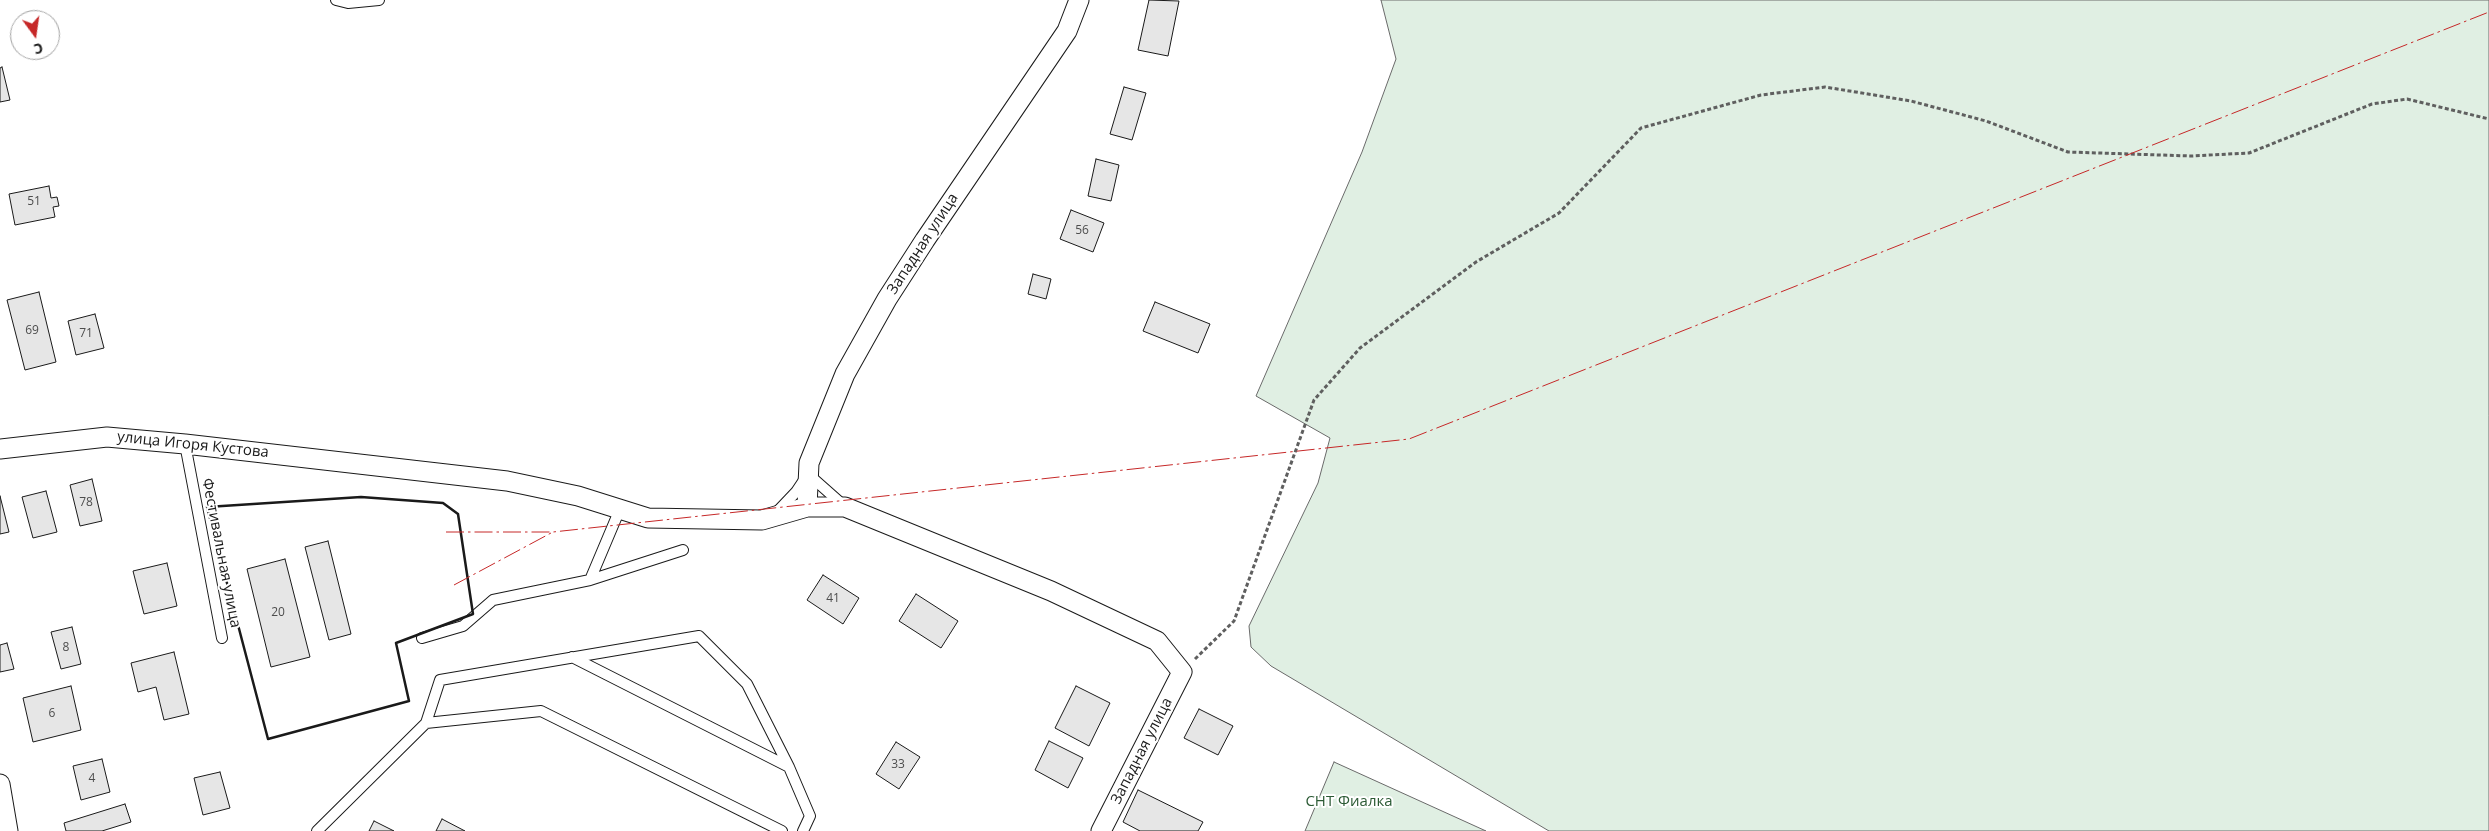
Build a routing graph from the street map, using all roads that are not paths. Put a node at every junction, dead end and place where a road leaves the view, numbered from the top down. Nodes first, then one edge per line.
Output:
1 (336, 0) edge
2 (379, 0) edge
3 (1080, 0) edge
4 (185, 444) junction
5 (0, 449) edge
6 (808, 474) junction
7 (808, 506) junction
8 (845, 507) junction
9 (620, 509) junction
10 (772, 517) junction
11 (683, 550) dead end
12 (590, 580) junction
13 (222, 638) dead end
14 (422, 638) dead end
15 (572, 657) junction
16 (426, 724) junction
17 (789, 767) junction
18 (0, 784) edge
19 (8, 831) edge
20 (317, 831) edge
21 (782, 831) edge
22 (803, 831) edge
23 (1102, 831) edge

1 - 2 lane
3 - 6 street, Западная улица
4 - 5 street, улица Игоря Кустова
4 - 9 street, улица Игоря Кустова
4 - 13 lane, Фестивальная улица
6 - 7 street, Западная улица
6 - 8 lane
6 - 10 lane
7 - 8 street, улица Игоря Кустова
7 - 10 street, улица Игоря Кустова
8 - 23 street, Западная улица
9 - 10 street, улица Игоря Кустова
9 - 12 lane
11 - 12 lane
12 - 14 lane
15 - 16 lane
15 - 17 lane
15 - 17 lane
16 - 20 lane
16 - 21 lane
17 - 22 lane
18 - 19 street

